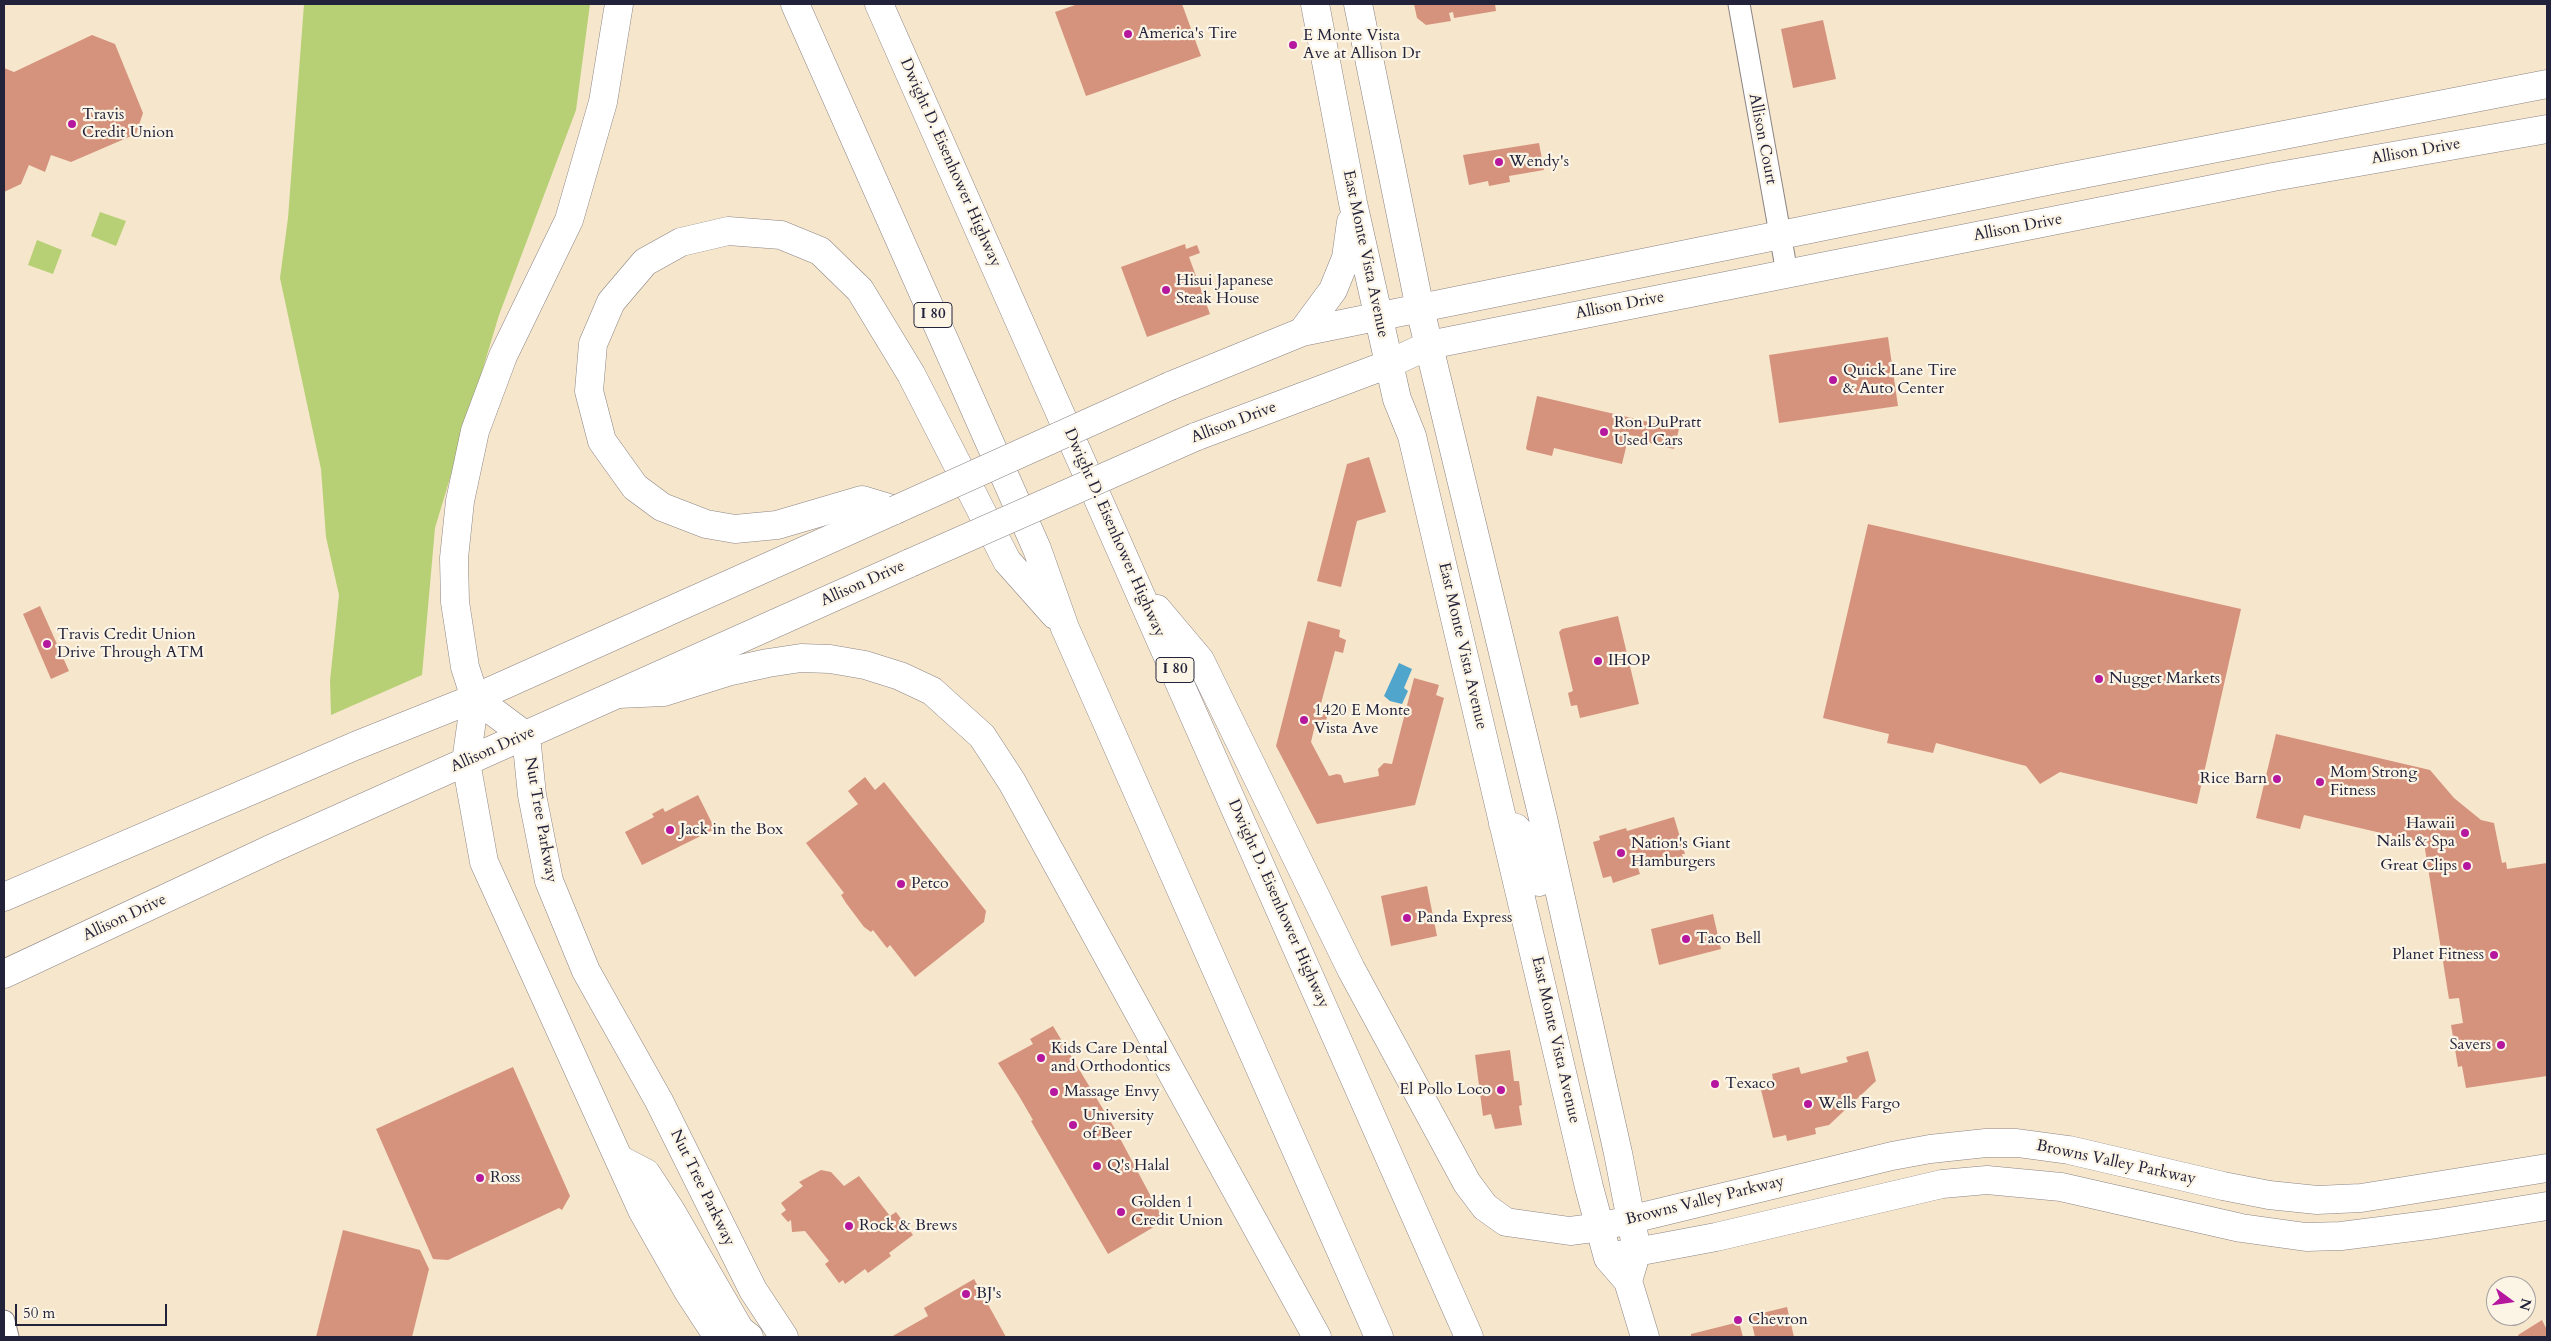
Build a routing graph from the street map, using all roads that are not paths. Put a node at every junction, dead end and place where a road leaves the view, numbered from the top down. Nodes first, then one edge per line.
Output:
1 (619, 4) edge
2 (795, 4) edge
3 (879, 4) edge
4 (1315, 4) edge
5 (1358, 4) edge
6 (1739, 4) edge
7 (2547, 84) edge
8 (2547, 129) edge
9 (1353, 204) junction
10 (1780, 235) junction
11 (1787, 273) junction
12 (1420, 309) junction
13 (1378, 316) junction
14 (1302, 332) junction
15 (1429, 345) junction
16 (1388, 364) junction
17 (896, 510) junction
18 (1138, 588) junction
19 (1065, 628) junction
20 (618, 694) junction
21 (1473, 696) junction
22 (475, 698) junction
23 (526, 736) junction
24 (466, 762) junction
25 (1543, 818) junction
26 (1503, 824) junction
27 (4, 897) edge
28 (4, 974) edge
29 (1579, 978) junction
30 (619, 1159) junction
31 (2547, 1168) edge
32 (2547, 1184) edge
33 (2223, 1186) junction
34 (2444, 1186) junction
35 (2099, 1195) junction
36 (2547, 1206) edge
37 (1630, 1219) junction
38 (2463, 1219) junction
39 (1601, 1227) junction
40 (2306, 1237) junction
41 (1637, 1251) junction
42 (1608, 1258) junction
43 (1628, 1281) junction
44 (4, 1321) edge
45 (8, 1337) edge
46 (718, 1337) edge
47 (749, 1337) edge
48 (784, 1337) edge
49 (1317, 1337) edge
50 (1379, 1337) edge
51 (1469, 1337) edge
52 (1645, 1337) edge

1 - 22 main road
2 - 19 main road, I 80
3 - 18 main road, Dwight D. Eisenhower Highway / I 80
4 - 9 main road, East Monte Vista Avenue
5 - 12 main road
6 - 10 street, Allison Court
7 - 10 main road
8 - 11 main road, Allison Drive
9 - 13 main road, East Monte Vista Avenue
9 - 14 main road
10 - 11 street, Allison Court
10 - 12 main road
11 - 15 main road, Allison Drive
12 - 13 main road
12 - 15 main road
13 - 14 main road
13 - 16 main road, East Monte Vista Avenue
14 - 17 main road, bridge
15 - 16 main road, Allison Drive
15 - 25 main road
16 - 20 main road, Allison Drive, bridge
16 - 21 main road, East Monte Vista Avenue
17 - 19 main road
17 - 22 main road
18 - 39 main road, Browns Valley Parkway
18 - 51 main road, Dwight D. Eisenhower Highway / I 80
19 - 50 main road, I 80
20 - 23 main road, Allison Drive
20 - 49 main road
21 - 25 main road
21 - 26 main road, East Monte Vista Avenue
22 - 23 main road, Nut Tree Parkway
22 - 24 main road
22 - 27 main road
23 - 24 main road, Allison Drive
23 - 48 main road, Nut Tree Parkway
24 - 28 main road, Allison Drive
24 - 30 main road
25 - 29 main road
26 - 29 main road
26 - 39 main road, East Monte Vista Avenue
29 - 37 main road
30 - 46 main road
30 - 47 main road
31 - 34 main road, Browns Valley Parkway
32 - 38 main road
33 - 34 main road, Browns Valley Parkway
33 - 35 main road
33 - 37 main road, Browns Valley Parkway
34 - 38 main road
34 - 40 main road
35 - 40 main road, Browns Valley Parkway
35 - 41 main road, Browns Valley Parkway
36 - 38 main road, Browns Valley Parkway
37 - 39 main road, Browns Valley Parkway
37 - 41 main road
38 - 40 main road, Browns Valley Parkway
39 - 42 main road, East Monte Vista Avenue
41 - 42 main road, Browns Valley Parkway
41 - 43 main road
42 - 43 main road, East Monte Vista Avenue
43 - 52 main road, East Monte Vista Avenue
44 - 45 street

